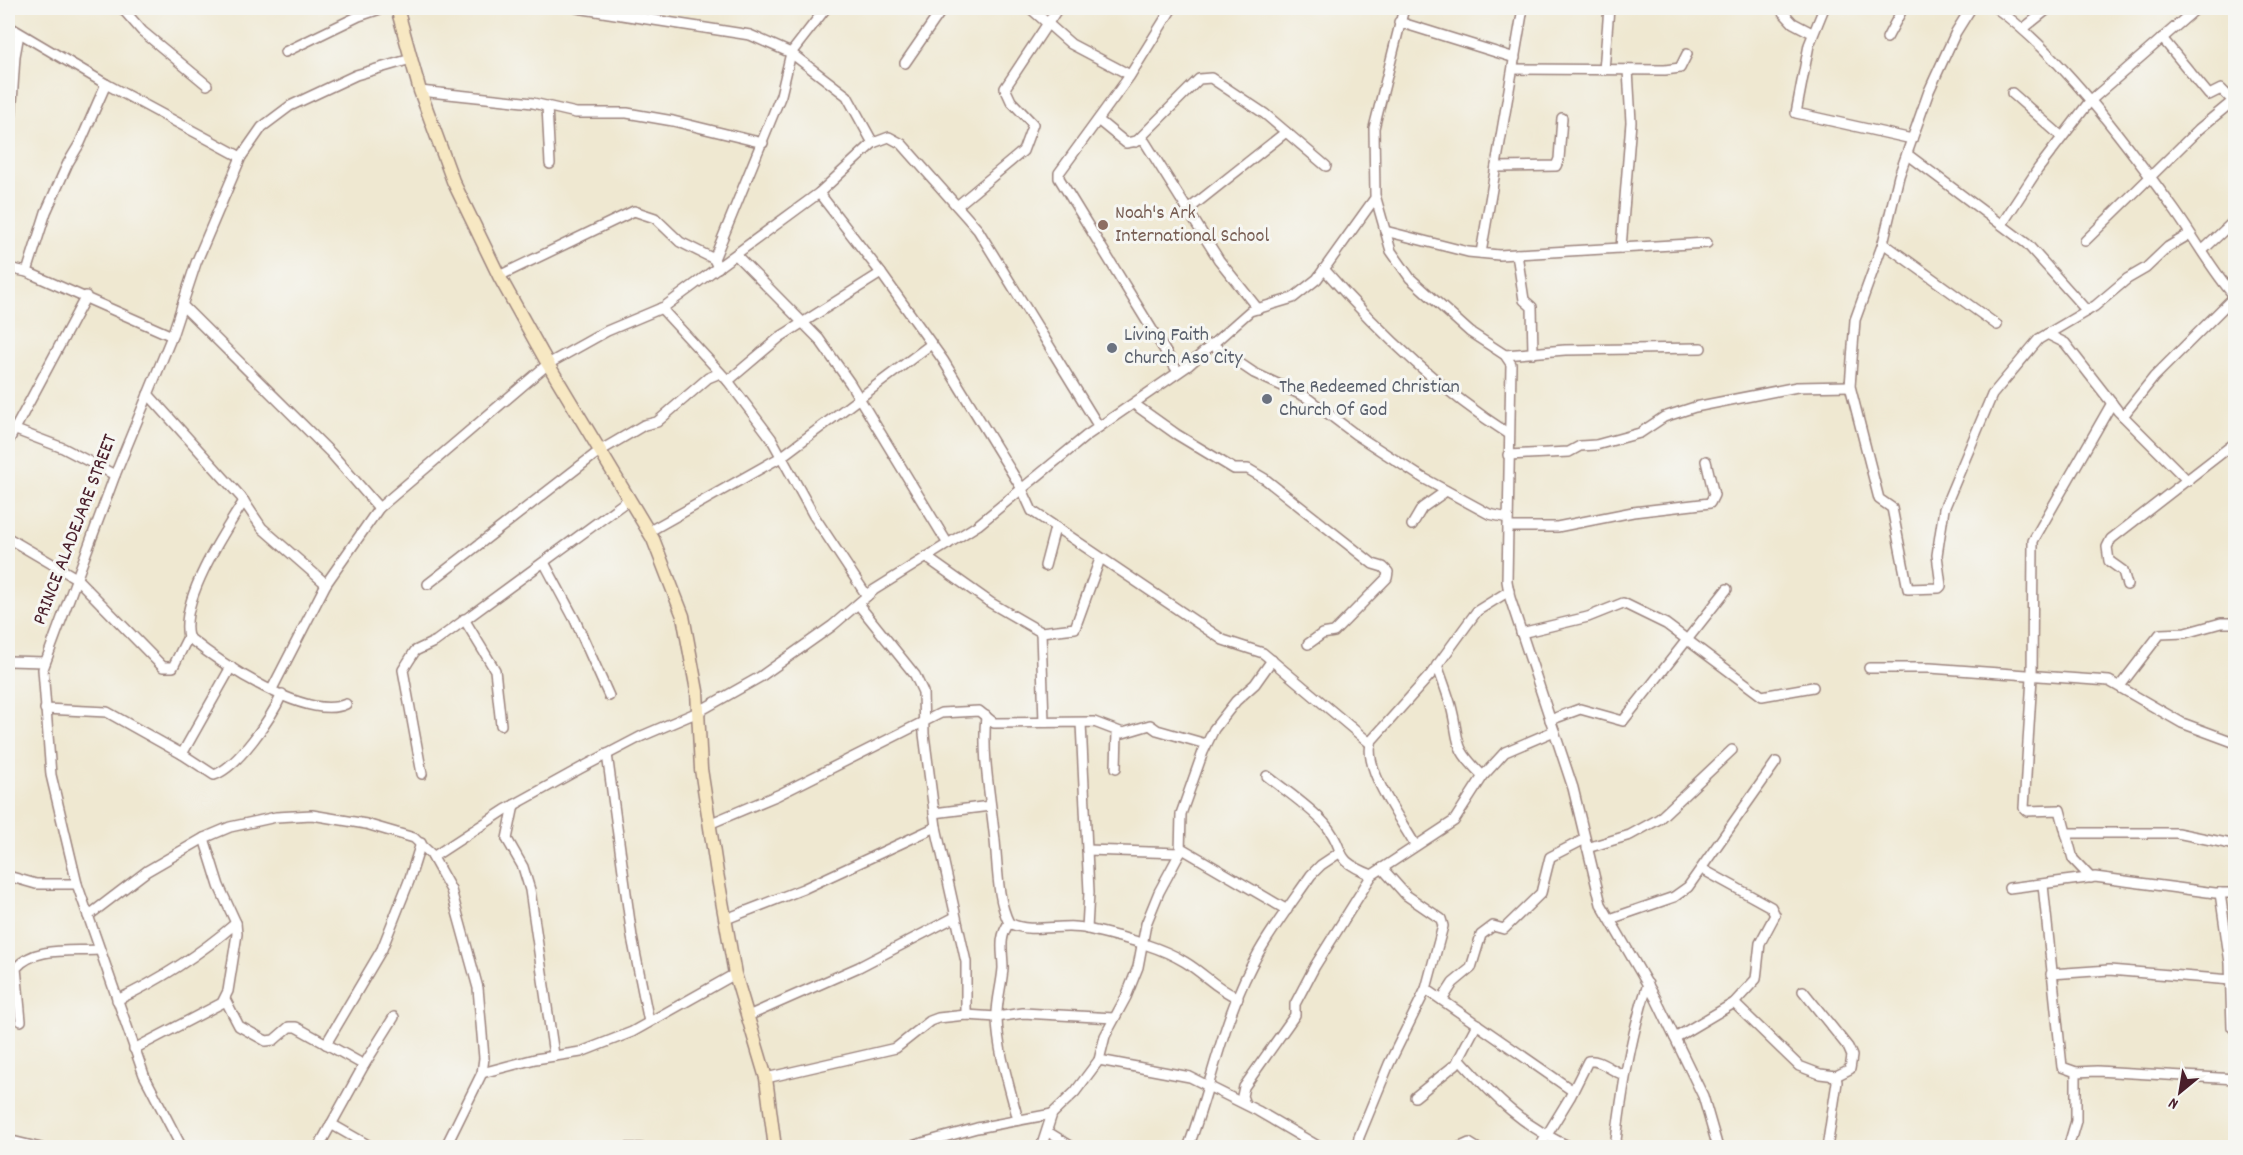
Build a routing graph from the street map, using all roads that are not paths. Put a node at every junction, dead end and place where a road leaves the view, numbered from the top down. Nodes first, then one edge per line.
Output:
1 (122, 8) edge
2 (383, 8) edge
3 (397, 8) edge
4 (577, 8) edge
5 (826, 8) edge
6 (943, 8) edge
7 (1030, 8) edge
8 (1058, 8) edge
9 (1172, 8) edge
10 (1404, 8) edge
11 (1523, 8) edge
12 (1609, 8) edge
13 (1779, 8) edge
14 (1824, 8) edge
15 (1903, 8) edge
16 (1971, 8) edge
17 (1996, 8) edge
18 (2049, 8) edge
19 (2197, 8) edge
20 (1049, 21) junction
21 (1399, 22) junction
22 (8, 26) edge
23 (2024, 28) junction
24 (1812, 33) junction
25 (19, 34) junction
26 (1887, 38) dead end
27 (2162, 38) junction
28 (285, 52) dead end
29 (791, 53) junction
30 (1687, 54) dead end
31 (11, 56) edge
32 (1515, 58) junction
33 (411, 59) junction
34 (905, 63) dead end
35 (1513, 69) junction
36 (1604, 70) junction
37 (1628, 70) junction
38 (1130, 75) junction
39 (106, 84) junction
40 (207, 85) dead end
41 (420, 91) junction
42 (2012, 93) dead end
43 (2090, 101) junction
44 (2234, 103) edge
45 (547, 106) junction
46 (1562, 118) dead end
47 (1098, 120) junction
48 (1286, 132) junction
49 (10, 133) dead end
50 (2062, 137) junction
51 (1912, 139) junction
52 (1136, 142) junction
53 (763, 143) junction
54 (873, 143) junction
55 (1907, 153) junction
56 (241, 157) junction
57 (550, 164) dead end
58 (1326, 166) dead end
59 (1496, 167) junction
60 (2150, 177) junction
61 (819, 193) junction
62 (1376, 198) junction
63 (957, 206) junction
64 (1189, 209) junction
65 (2235, 219) edge
66 (2002, 224) junction
67 (1385, 231) junction
68 (2190, 234) junction
69 (2085, 241) dead end
70 (1707, 243) dead end
71 (1883, 243) junction
72 (1622, 248) junction
73 (2202, 250) junction
74 (1481, 253) junction
75 (1517, 254) junction
76 (736, 255) junction
77 (716, 264) junction
78 (8, 267) edge
79 (1324, 269) junction
80 (27, 272) junction
81 (881, 273) junction
82 (499, 276) junction
83 (86, 297) junction
84 (2235, 297) edge
85 (182, 305) junction
86 (661, 308) junction
87 (1258, 309) junction
88 (2087, 311) junction
89 (802, 321) junction
90 (1996, 325) dead end
91 (2048, 334) junction
92 (172, 336) junction
93 (1211, 344) junction
94 (930, 345) junction
95 (1701, 348) dead end
96 (1533, 352) junction
97 (1505, 355) junction
98 (548, 364) junction
99 (1178, 372) junction
100 (720, 373) junction
101 (728, 381) junction
102 (1850, 386) junction
103 (148, 394) junction
104 (858, 398) junction
105 (2112, 403) junction
106 (1134, 404) junction
107 (2123, 416) junction
108 (1099, 427) junction
109 (11, 428) edge
110 (1509, 434) junction
111 (8, 442) edge
112 (2235, 442) edge
113 (598, 452) junction
114 (1508, 455) junction
115 (781, 457) junction
116 (1706, 461) dead end
117 (115, 475) junction
118 (2188, 481) junction
119 (1022, 489) junction
120 (1446, 490) junction
121 (244, 501) junction
122 (628, 501) junction
123 (379, 508) junction
124 (1508, 522) junction
125 (1412, 525) dead end
126 (1055, 528) junction
127 (648, 532) junction
128 (8, 538) edge
129 (948, 543) junction
130 (926, 557) junction
131 (1100, 559) junction
132 (545, 564) junction
133 (1045, 566) dead end
134 (76, 578) junction
135 (326, 584) junction
136 (428, 584) dead end
137 (2127, 585) dead end
138 (1727, 589) dead end
139 (1509, 591) junction
140 (867, 596) junction
141 (858, 603) junction
142 (464, 619) junction
143 (2235, 623) edge
144 (1041, 632) junction
145 (1521, 633) junction
146 (188, 637) junction
147 (1686, 641) junction
148 (1308, 644) dead end
149 (1272, 660) junction
150 (8, 661) edge
151 (45, 662) junction
152 (1437, 665) junction
153 (231, 667) junction
154 (1869, 668) dead end
155 (2032, 677) junction
156 (2120, 686) junction
157 (1813, 687) dead end
158 (272, 689) junction
159 (282, 694) junction
160 (609, 696) dead end
161 (925, 703) junction
162 (346, 704) dead end
163 (45, 709) junction
164 (698, 712) junction
165 (940, 713) junction
166 (986, 716) junction
167 (1550, 720) junction
168 (923, 722) junction
169 (1044, 722) junction
170 (1080, 723) junction
171 (501, 725) dead end
172 (1554, 731) junction
173 (1117, 732) junction
174 (2235, 743) edge
175 (1206, 744) junction
176 (1371, 744) junction
177 (1732, 750) dead end
178 (183, 754) junction
179 (607, 754) junction
180 (1776, 762) dead end
181 (1116, 768) dead end
182 (422, 774) dead end
183 (1267, 776) dead end
184 (1483, 776) junction
185 (514, 805) junction
186 (990, 806) junction
187 (934, 813) junction
188 (709, 824) junction
189 (936, 827) junction
190 (2067, 833) junction
191 (204, 837) junction
192 (421, 843) junction
193 (1586, 844) junction
194 (1415, 845) junction
195 (2235, 845) edge
196 (1087, 850) junction
197 (1181, 851) junction
198 (1339, 853) junction
199 (433, 857) junction
200 (2075, 862) junction
201 (1382, 868) junction
202 (1702, 869) junction
203 (1372, 875) junction
204 (8, 876) edge
205 (2091, 878) junction
206 (2069, 881) junction
207 (77, 884) junction
208 (2043, 885) junction
209 (2009, 888) dead end
210 (2220, 893) junction
211 (2235, 893) edge
212 (1287, 910) junction
213 (88, 916) junction
214 (955, 917) junction
215 (726, 919) junction
216 (1610, 919) junction
217 (236, 923) junction
218 (1009, 923) junction
219 (1087, 929) junction
220 (1142, 945) junction
221 (98, 950) junction
222 (735, 974) junction
223 (2052, 974) junction
224 (2230, 980) junction
225 (1648, 984) junction
226 (1426, 989) junction
227 (1803, 991) dead end
228 (1238, 998) junction
229 (225, 999) junction
230 (117, 1000) junction
231 (1442, 1000) junction
232 (1734, 1003) junction
233 (966, 1015) junction
234 (748, 1016) junction
235 (394, 1017) dead end
236 (997, 1017) junction
237 (1114, 1018) junction
238 (21, 1021) dead end
239 (649, 1022) junction
240 (1477, 1024) junction
241 (2235, 1031) edge
242 (1675, 1038) junction
243 (326, 1044) junction
244 (134, 1049) junction
245 (554, 1055) junction
246 (1459, 1058) junction
247 (1099, 1060) junction
248 (364, 1065) junction
249 (2076, 1072) junction
250 (482, 1073) junction
251 (1625, 1075) junction
252 (1836, 1076) junction
253 (766, 1078) junction
254 (2235, 1079) edge
255 (1206, 1083) junction
256 (1244, 1087) junction
257 (1573, 1091) junction
258 (1223, 1092) junction
259 (1415, 1097) dead end
260 (1245, 1104) junction
261 (1052, 1114) junction
262 (1018, 1120) junction
263 (331, 1124) junction
264 (1048, 1132) junction
265 (1544, 1136) junction
266 (8, 1140) edge
267 (41, 1148) edge
268 (182, 1148) edge
269 (318, 1148) edge
270 (373, 1148) edge
271 (445, 1148) edge
272 (614, 1148) edge
273 (641, 1148) edge
274 (775, 1148) edge
275 (904, 1148) edge
276 (1041, 1148) edge
277 (1074, 1148) edge
278 (1188, 1148) edge
279 (1321, 1148) edge
280 (1357, 1148) edge
281 (1458, 1148) edge
282 (1477, 1148) edge
283 (1539, 1148) edge
284 (1573, 1148) edge
285 (1615, 1148) edge
286 (1718, 1148) edge
287 (1827, 1148) edge
288 (2068, 1148) edge

1 - 40 street
2 - 28 street
3 - 33 street
4 - 29 street
5 - 29 street
6 - 34 street
7 - 20 street
8 - 20 street
9 - 38 street
10 - 21 street
11 - 32 street
12 - 36 street
13 - 24 street
14 - 24 street
15 - 26 street
16 - 51 street
17 - 23 street
18 - 23 street
19 - 27 street
20 - 38 street
20 - 63 street
21 - 32 street
21 - 62 street
22 - 25 street
23 - 43 street
24 - 51 street
25 - 31 street
25 - 39 street
27 - 43 street
27 - 44 street
29 - 53 street
29 - 54 street
30 - 37 street
31 - 49 street
32 - 35 street
33 - 41 street
33 - 56 street, PRINCE ALADEJARE STREET
35 - 36 street
35 - 59 street
36 - 37 street
37 - 72 street
38 - 47 street
39 - 56 street
39 - 80 street
41 - 45 street
41 - 82 street
42 - 50 street
43 - 50 street
43 - 60 street
44 - 60 street
45 - 53 street
45 - 57 street
46 - 59 street
47 - 52 street
47 - 99 street
48 - 52 street
48 - 58 street
48 - 64 street
50 - 66 street
51 - 55 street
52 - 64 street
53 - 77 street
54 - 61 street
54 - 63 street
55 - 66 street
55 - 71 street
56 - 85 street, PRINCE ALADEJARE STREET
59 - 74 street
60 - 68 street
60 - 69 street
61 - 76 street
61 - 81 street
62 - 67 street
62 - 79 street
63 - 108 street
64 - 87 street
65 - 73 street
66 - 88 street
67 - 74 street
67 - 97 street
68 - 73 street
68 - 88 street
70 - 72 street
71 - 90 street
71 - 102 street
72 - 75 street
73 - 84 street
74 - 75 street
75 - 96 street
76 - 77 street
76 - 89 street
77 - 82 street
77 - 86 street
78 - 80 street
79 - 87 street
79 - 110 street
80 - 83 street
81 - 89 street
81 - 94 street
82 - 98 street
83 - 92 street
83 - 109 street
84 - 107 street
85 - 92 street, PRINCE ALADEJARE STREET
85 - 123 street
86 - 98 street
86 - 100 street
87 - 93 street
88 - 91 street
89 - 101 street
89 - 104 street
91 - 102 street
91 - 105 street
92 - 103 street, PRINCE ALADEJARE STREET
93 - 99 street
93 - 120 street
94 - 104 street
94 - 119 street
95 - 96 street
96 - 97 street
97 - 110 street
98 - 113 street
98 - 123 street
99 - 106 street
100 - 101 street
100 - 113 street
101 - 115 street
102 - 114 street
103 - 117 street, PRINCE ALADEJARE STREET
103 - 121 street
104 - 115 street
104 - 129 street
105 - 107 street
105 - 155 street
106 - 108 street
106 - 148 street
107 - 118 street
108 - 119 street
109 - 111 street
109 - 117 street
110 - 114 street
112 - 118 street
113 - 122 street
113 - 136 street
114 - 124 street
115 - 127 street
115 - 140 street
116 - 124 street
117 - 134 street, PRINCE ALADEJARE STREET
118 - 137 street
119 - 126 street
119 - 129 street
120 - 124 street
120 - 125 street
121 - 135 street
121 - 146 street
122 - 127 street
122 - 132 street
123 - 135 street
124 - 139 street
126 - 131 street
126 - 133 street
127 - 164 street
128 - 134 street
129 - 130 street
130 - 140 street
130 - 144 street
131 - 144 street
131 - 149 street
132 - 142 street
132 - 160 street
134 - 146 street
134 - 151 street, PRINCE ALADEJARE STREET
135 - 158 street
138 - 147 street
139 - 145 street
139 - 152 street
140 - 141 street
141 - 161 street
141 - 164 street
142 - 171 street
142 - 182 street
143 - 156 street
144 - 169 street
145 - 147 street
145 - 167 street
146 - 153 street
147 - 157 street
147 - 167 street
149 - 175 street
149 - 176 street
150 - 151 street
151 - 163 street, PRINCE ALADEJARE STREET
152 - 176 street
152 - 184 street
153 - 158 street
153 - 178 street
154 - 155 street
155 - 156 street
155 - 190 street
156 - 174 street
158 - 159 street
159 - 162 street
159 - 178 street
161 - 165 street
161 - 168 street
163 - 178 street
163 - 207 street, PRINCE ALADEJARE STREET
164 - 179 street
164 - 188 street
165 - 166 street
165 - 168 street
166 - 169 street
166 - 186 street
167 - 172 street
168 - 187 street
168 - 188 street
169 - 170 street
170 - 173 street
170 - 196 street
172 - 184 street
172 - 193 street
173 - 175 street
173 - 181 street
175 - 197 street
176 - 194 street
177 - 193 street
179 - 185 street
179 - 239 street
180 - 202 street
183 - 198 street
184 - 194 street
185 - 199 street
185 - 245 street
186 - 187 street
186 - 218 street
187 - 189 street
188 - 215 street
189 - 214 street
189 - 215 street
190 - 195 street
190 - 200 street
191 - 192 street
191 - 213 street
191 - 217 street
192 - 199 street
192 - 243 street
193 - 216 street
193 - 231 street
194 - 201 street
196 - 197 street
196 - 219 street
197 - 212 street
197 - 220 street
198 - 203 street
198 - 212 street
199 - 250 street
200 - 205 street
200 - 206 street
201 - 203 street
201 - 226 street
202 - 216 street
202 - 232 street
203 - 256 street
204 - 207 street
205 - 206 street
205 - 210 street
206 - 208 street
207 - 213 street, PRINCE ALADEJARE STREET
208 - 209 street
208 - 223 street
210 - 211 street
210 - 224 street
212 - 228 street
213 - 221 street, PRINCE ALADEJARE STREET
214 - 233 street
214 - 234 street
215 - 222 street
216 - 225 street
217 - 229 street
217 - 230 street
218 - 219 street
218 - 236 street
219 - 220 street
220 - 228 street
220 - 237 street
221 - 230 street, PRINCE ALADEJARE STREET
221 - 238 street
222 - 234 street
222 - 239 street
223 - 224 street
223 - 249 street
224 - 241 street
225 - 242 street
225 - 251 street
226 - 231 street
226 - 280 street
227 - 252 street
228 - 255 street
229 - 243 street
229 - 244 street
230 - 244 street, PRINCE ALADEJARE STREET
231 - 240 street
232 - 242 street
232 - 252 street
233 - 236 street
233 - 253 street
234 - 253 street
235 - 248 street
236 - 237 street
236 - 262 street
237 - 247 street
239 - 245 street
240 - 246 street
240 - 257 street
242 - 286 street
243 - 248 street
244 - 268 street, PRINCE ALADEJARE STREET
245 - 250 street
246 - 259 street
246 - 265 street
247 - 255 street
247 - 261 street
248 - 263 street
249 - 254 street
249 - 288 street
250 - 271 street
251 - 257 street
251 - 285 street
252 - 287 street
253 - 274 street
255 - 258 street
255 - 278 street
256 - 258 street
256 - 260 street
257 - 265 street
258 - 260 street
260 - 279 street
261 - 262 street
261 - 264 street
262 - 275 street
263 - 269 street
263 - 270 street
264 - 276 street
264 - 277 street
265 - 283 street
265 - 284 street
266 - 267 street
272 - 273 street
281 - 282 street

